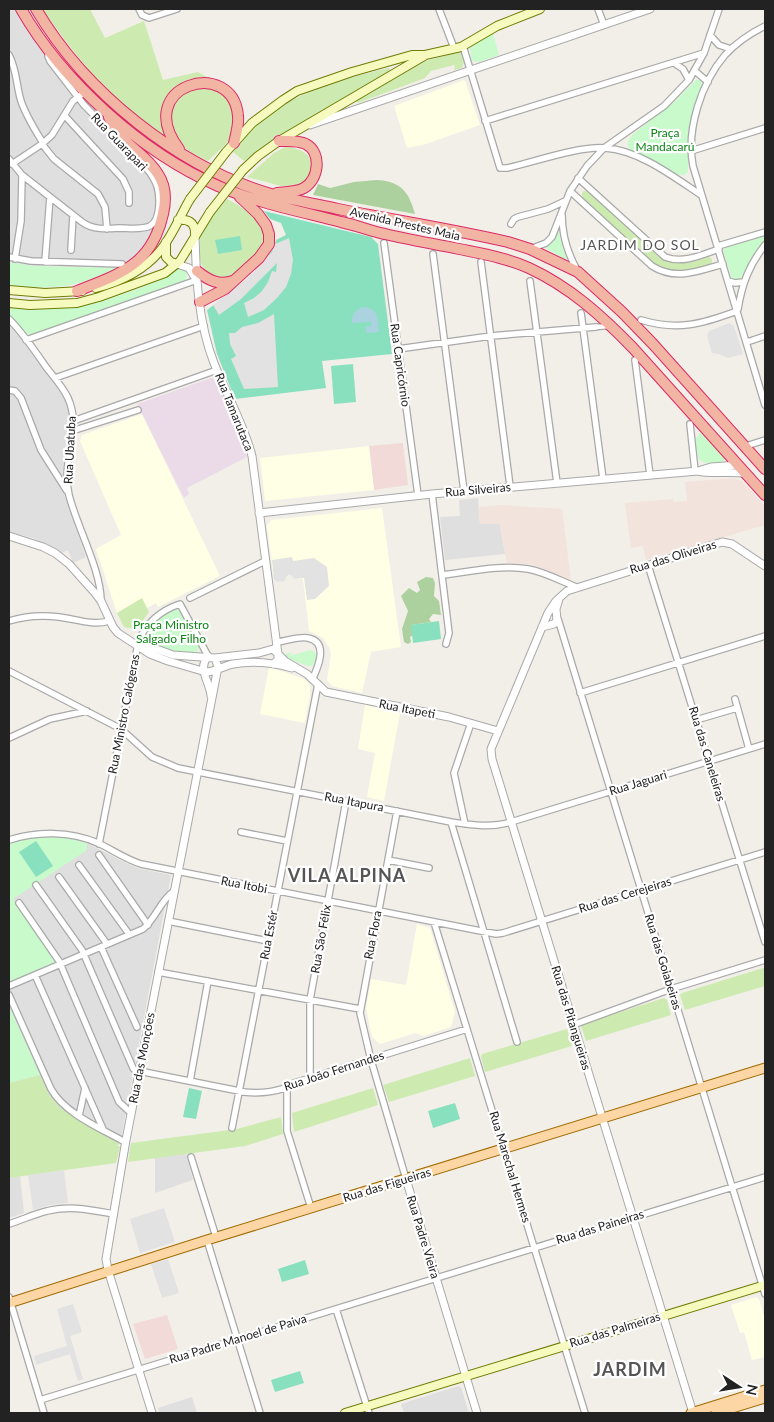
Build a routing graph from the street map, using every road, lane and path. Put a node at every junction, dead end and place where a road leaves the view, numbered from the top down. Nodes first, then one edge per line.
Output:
1 (21, 9) edge
2 (36, 9) edge
3 (140, 9) edge
4 (177, 9) edge
5 (439, 9) edge
6 (540, 9) edge
7 (598, 9) edge
8 (650, 9) edge
9 (718, 10) edge
10 (604, 25) junction
11 (765, 26) edge
12 (710, 35) junction
13 (463, 46) junction
14 (454, 48) junction
15 (731, 49) junction
16 (704, 53) junction
17 (425, 55) junction
18 (9, 56) edge
19 (674, 62) junction
20 (470, 69) junction
21 (695, 71) junction
22 (689, 80) junction
23 (708, 82) junction
24 (81, 94) junction
25 (106, 111) junction
26 (64, 116) junction
27 (485, 121) junction
28 (305, 127) junction
29 (765, 128) edge
30 (279, 141) junction
31 (42, 144) junction
32 (230, 148) junction
33 (604, 148) junction
34 (691, 151) junction
35 (181, 152) junction
36 (10, 161) edge
37 (22, 175) junction
38 (578, 178) junction
39 (570, 191) junction
40 (235, 193) junction
41 (272, 194) junction
42 (701, 195) junction
43 (50, 197) junction
44 (565, 201) junction
45 (130, 203) dead end
46 (562, 212) junction
47 (74, 215) junction
48 (178, 220) junction
49 (511, 224) dead end
50 (107, 228) junction
51 (765, 232) edge
52 (196, 233) junction
53 (384, 238) junction
54 (166, 242) junction
55 (765, 245) edge
56 (718, 248) junction
57 (530, 249) junction
58 (71, 250) dead end
59 (433, 254) dead end
60 (12, 258) edge
61 (45, 262) junction
62 (481, 262) dead end
63 (122, 264) dead end
64 (177, 264) junction
65 (723, 264) junction
66 (578, 272) junction
67 (197, 277) junction
68 (234, 280) junction
69 (530, 280) dead end
70 (728, 281) junction
71 (743, 282) junction
72 (9, 290) edge
73 (78, 291) junction
74 (579, 298) junction
75 (9, 302) edge
76 (200, 302) junction
77 (622, 312) junction
78 (737, 312) junction
79 (581, 313) joint
80 (9, 319) edge
81 (641, 320) joint
82 (204, 326) junction
83 (612, 326) junction
84 (596, 327) joint
85 (583, 329) junction
86 (537, 332) junction
87 (491, 336) junction
88 (765, 336) edge
89 (26, 340) junction
90 (445, 342) junction
91 (747, 342) junction
92 (398, 348) junction
93 (633, 348) junction
94 (635, 360) joint
95 (217, 370) junction
96 (55, 378) junction
97 (9, 390) edge
98 (765, 405) edge
99 (138, 410) dead end
100 (692, 419) junction
101 (73, 421) junction
102 (72, 431) junction
103 (765, 440) edge
104 (746, 446) junction
105 (738, 465) junction
106 (765, 469) edge
107 (696, 471) junction
108 (746, 474) junction
109 (650, 475) junction
110 (603, 479) junction
111 (557, 482) junction
112 (510, 486) junction
113 (464, 491) junction
114 (69, 492) junction
115 (432, 494) junction
116 (765, 495) edge
117 (418, 496) junction
118 (259, 513) junction
119 (9, 536) edge
120 (265, 561) junction
121 (648, 565) junction
122 (765, 566) edge
123 (94, 568) junction
124 (442, 575) junction
125 (86, 582) junction
126 (576, 587) junction
127 (190, 598) joint
128 (101, 601) junction
129 (180, 604) junction
130 (552, 619) junction
131 (9, 620) edge
132 (110, 621) junction
133 (765, 636) edge
134 (276, 639) junction
135 (138, 644) junction
136 (446, 644) dead end
137 (267, 650) junction
138 (278, 654) junction
139 (208, 656) junction
140 (216, 658) junction
141 (270, 663) junction
142 (679, 663) junction
143 (218, 669) junction
144 (297, 669) junction
145 (9, 671) edge
146 (203, 671) junction
147 (315, 681) junction
148 (580, 693) junction
149 (211, 699) junction
150 (735, 699) dead end
151 (737, 708) junction
152 (87, 711) junction
153 (696, 720) junction
154 (472, 723) junction
155 (121, 728) junction
156 (498, 731) junction
157 (9, 738) edge
158 (765, 744) edge
159 (749, 748) junction
160 (709, 761) junction
161 (197, 772) junction
162 (297, 791) junction
163 (610, 792) junction
164 (346, 801) junction
165 (397, 811) junction
166 (451, 822) junction
167 (511, 822) junction
168 (465, 824) junction
169 (241, 832) dead end
170 (9, 840) edge
171 (287, 841) junction
172 (99, 844) junction
173 (765, 852) edge
174 (98, 855) dead end
175 (388, 860) junction
176 (740, 860) junction
177 (79, 865) dead end
178 (429, 868) dead end
179 (178, 872) junction
180 (59, 876) dead end
181 (36, 885) dead end
182 (641, 890) junction
183 (174, 891) junction
184 (278, 891) junction
185 (328, 901) junction
186 (19, 903) dead end
187 (378, 910) junction
188 (168, 921) junction
189 (541, 921) junction
190 (434, 922) junction
191 (148, 925) junction
192 (484, 931) junction
193 (129, 934) junction
194 (268, 941) junction
195 (765, 942) edge
196 (104, 946) junction
197 (83, 955) junction
198 (765, 960) edge
199 (60, 965) junction
200 (158, 972) junction
201 (35, 975) junction
202 (208, 981) junction
203 (9, 986) edge
204 (671, 989) junction
205 (259, 991) junction
206 (9, 995) edge
207 (310, 1000) junction
208 (360, 1010) junction
209 (573, 1025) junction
210 (137, 1027) dead end
211 (467, 1029) junction
212 (517, 1042) dead end
213 (370, 1060) junction
214 (765, 1068) edge
215 (139, 1073) junction
216 (310, 1078) junction
217 (190, 1081) junction
218 (85, 1087) junction
219 (287, 1088) junction
220 (701, 1088) junction
221 (239, 1090) junction
222 (131, 1113) junction
223 (79, 1116) junction
224 (602, 1118) junction
225 (232, 1128) dead end
226 (104, 1130) junction
227 (125, 1142) junction
228 (504, 1149) junction
229 (191, 1157) dead end
230 (765, 1177) edge
231 (406, 1179) junction
232 (732, 1187) junction
233 (311, 1208) junction
234 (114, 1214) junction
235 (633, 1217) junction
236 (9, 1224) edge
237 (211, 1238) junction
238 (534, 1247) junction
239 (108, 1270) junction
240 (436, 1278) junction
241 (764, 1285) edge
242 (765, 1294) edge
243 (9, 1301) edge
244 (336, 1309) junction
245 (663, 1316) junction
246 (237, 1339) junction
247 (564, 1346) junction
248 (139, 1369) junction
249 (466, 1376) junction
250 (765, 1390) edge
251 (765, 1398) edge
252 (40, 1400) junction
253 (368, 1410) edge
254 (44, 1413) edge
255 (152, 1413) edge
256 (260, 1413) edge
257 (345, 1413) edge
258 (477, 1413) edge
259 (585, 1413) edge
260 (692, 1413) edge
261 (716, 1413) edge

1 - 24 highway, Avenida Prestes Maia
2 - 35 highway, Avenida Prestes Maia
3 - 4 street
5 - 14 street
6 - 13 main road
7 - 10 street
8 - 10 street
9 - 12 street
10 - 20 street
11 - 15 street
12 - 15 street
12 - 16 street
13 - 14 main road
13 - 20 street
14 - 17 main road
15 - 23 street
16 - 19 street
16 - 21 street
17 - 28 main road
17 - 32 main road
18 - 31 street
19 - 22 street
19 - 27 street
20 - 27 street
20 - 28 street
21 - 22 street
21 - 23 street
22 - 33 street
23 - 34 street
24 - 25 highway, Avenida Prestes Maia
24 - 26 street
24 - 50 street, Rua Guarapari
25 - 40 highway, Avenida Prestes Maia
25 - 73 highway
26 - 31 street
26 - 45 street
27 - 33 street
28 - 30 main road
29 - 34 street
30 - 41 highway
30 - 52 main road, bridge
31 - 36 street
31 - 50 street
32 - 35 highway
32 - 48 main road, bridge
33 - 38 street
33 - 42 street
34 - 42 street
35 - 41 highway, Avenida Prestes Maia
36 - 37 street, Rua Guarapari
37 - 43 street, Rua Guarapari
37 - 60 street
38 - 39 street
38 - 56 street
39 - 44 street
39 - 65 street
40 - 53 highway, Avenida Prestes Maia
40 - 68 highway
41 - 57 highway, Avenida Prestes Maia
42 - 56 street
43 - 47 street, Rua Guarapari
43 - 61 street
44 - 46 street
44 - 49 street
46 - 57 street
46 - 66 street
47 - 50 street, Rua Guarapari
47 - 58 street
48 - 52 main road
48 - 54 main road
51 - 56 street
52 - 64 main road
52 - 67 street, Rua Tamarutaca
53 - 74 highway, Avenida Prestes Maia
53 - 92 street, Rua Capricórnio
54 - 64 main road
54 - 73 main road
55 - 71 street
56 - 65 street
57 - 66 highway, Avenida Prestes Maia
59 - 90 street
60 - 61 street
61 - 63 street
62 - 87 street
64 - 67 street
64 - 75 main road
65 - 70 street
66 - 77 highway, Avenida Prestes Maia
67 - 68 highway
67 - 76 street, Rua Tamarutaca
67 - 89 street
68 - 76 highway
69 - 86 street
70 - 71 street
70 - 78 street
71 - 78 street
72 - 73 main road
74 - 79 street
74 - 83 highway, Avenida Prestes Maia
76 - 82 street, Rua Tamarutaca
77 - 81 street
77 - 104 highway, Avenida Prestes Maia
78 - 81 street
78 - 91 street
79 - 85 street
80 - 89 street, Rua Ubatuba
82 - 95 street, Rua Tamarutaca
82 - 96 street
83 - 84 street
83 - 93 highway, Avenida Prestes Maia
84 - 85 street
85 - 86 street
85 - 110 street
86 - 87 street
86 - 111 street
87 - 90 street
87 - 112 street
88 - 91 street
89 - 96 street, Rua Ubatuba
90 - 92 street
90 - 113 street
91 - 98 street
92 - 117 street, Rua Capricórnio
93 - 94 street
93 - 100 highway, Avenida Prestes Maia
94 - 109 street
95 - 101 street
95 - 118 street, Rua Tamarutaca
96 - 101 street, Rua Ubatuba
97 - 114 street
99 - 102 street
100 - 105 highway, Avenida Prestes Maia
100 - 107 street
101 - 102 street, Rua Ubatuba
102 - 114 street, Rua Ubatuba
103 - 104 street
104 - 106 highway, Avenida Prestes Maia
105 - 106 highway
105 - 107 street, Rua Silveiras
105 - 108 highway, Avenida Prestes Maia
107 - 108 street, Rua Silveiras
107 - 109 street, Rua Silveiras
108 - 116 highway, Avenida Prestes Maia
109 - 110 street, Rua Silveiras
110 - 111 street, Rua Silveiras
111 - 112 street, Rua Silveiras
112 - 113 street, Rua Silveiras
113 - 115 street, Rua Silveiras
114 - 123 street, Rua Ubatuba
115 - 117 street, Rua Silveiras
115 - 124 street
117 - 118 street, Rua Silveiras
118 - 120 street, Rua Tamarutaca
119 - 125 street
120 - 127 street, Rua Ministro Calógeras
120 - 134 street, Rua Tamarutaca
121 - 122 street, Rua das Oliveiras
121 - 126 street, Rua das Oliveiras
121 - 142 street, Rua das Caneleiras
123 - 125 street
123 - 128 street, Rua Ubatuba
124 - 126 street
124 - 136 street
125 - 128 street
126 - 130 street, Rua das Pitangueiras
127 - 129 street, Rua Ministro Calógeras
128 - 132 street
129 - 135 street, Rua Ministro Calógeras
129 - 139 street
130 - 148 street, Rua das Goiabeiras
130 - 156 street, Rua das Pitangueiras
131 - 132 street
132 - 135 street
133 - 142 street
134 - 137 street
134 - 138 street, Rua Tamarutaca
134 - 147 street, Rua Estér
135 - 139 street
135 - 146 street
135 - 155 street, Rua Ministro Calógeras
137 - 138 street
137 - 140 street
137 - 141 street
138 - 141 street
138 - 144 street
139 - 140 street
139 - 146 street
140 - 143 street
141 - 143 street
141 - 144 street
142 - 148 street
142 - 153 street, Rua das Caneleiras
143 - 146 street
143 - 149 street, Rua das Monções
144 - 147 street, Rua Itapeti
145 - 152 street, Rua Itapura
146 - 149 street, Rua das Monções
147 - 154 street, Rua Itapeti
147 - 162 street, Rua Estér
148 - 163 street, Rua das Goiabeiras
149 - 161 street, Rua das Monções
150 - 151 street
151 - 153 street
151 - 159 street
152 - 155 street, Rua Itapura
152 - 157 street
153 - 160 street, Rua das Caneleiras
154 - 156 street, Rua Itapeti
154 - 168 street
155 - 161 street, Rua Itapura
155 - 172 street, Rua Ministro Calógeras
156 - 167 street, Rua das Pitangueiras
158 - 159 street, Rua Jaguari
159 - 160 street, Rua Jaguari
160 - 163 street, Rua Jaguari
160 - 176 street, Rua das Caneleiras
161 - 162 street, Rua Itapura
161 - 179 street, Rua das Monções
162 - 164 street, Rua Itapura
162 - 171 street, Rua Estér
163 - 167 street, Rua Jaguari
163 - 182 street, Rua das Goiabeiras
164 - 165 street, Rua Itapura
164 - 185 street, Rua São Félix
165 - 166 street, Rua Itapura
165 - 175 street, Rua Flora
166 - 168 street, Rua Itapura
166 - 192 street
167 - 168 street, Rua Itapura
167 - 189 street, Rua das Pitangueiras
169 - 171 street
170 - 172 street, Rua Itobi
171 - 184 street, Rua Estér
172 - 179 street, Rua Itobi
173 - 176 street, Rua das Cerejeiras
174 - 191 street
175 - 178 street
175 - 187 street, Rua Flora
176 - 182 street, Rua das Cerejeiras
176 - 195 street, Rua das Caneleiras
177 - 193 street
179 - 183 street, Rua das Monções
179 - 184 street, Rua Itobi
180 - 196 street
181 - 197 street
182 - 189 street, Rua das Cerejeiras
182 - 204 street, Rua das Goiabeiras
183 - 188 street, Rua das Monções
183 - 191 street
184 - 185 street, Rua Itobi
184 - 194 street, Rua Estér
185 - 187 street, Rua Itobi
185 - 207 street, Rua São Félix
186 - 199 street
187 - 190 street, Rua Itobi
187 - 208 street, Rua Flora
188 - 194 street
188 - 200 street, Rua das Monções
189 - 192 street, Rua das Cerejeiras
189 - 209 street, Rua das Pitangueiras
190 - 192 street, Rua Itobi
190 - 211 street, Rua Marechal Hermes
191 - 193 street
192 - 212 street
193 - 196 street
194 - 205 street, Rua Estér
196 - 197 street
196 - 210 street
197 - 199 street
197 - 215 street
198 - 204 street
199 - 201 street
199 - 222 street
200 - 202 street
200 - 215 street, Rua das Monções
201 - 203 street
201 - 218 street
202 - 205 street
202 - 217 street
204 - 209 street
204 - 220 street, Rua das Goiabeiras
205 - 207 street
205 - 221 street, Rua Estér
206 - 223 street
207 - 208 street
207 - 216 street, Rua São Félix
208 - 213 street, Rua Flora
209 - 224 street, Rua das Pitangueiras
211 - 213 street, Rua João Fernandes
211 - 228 street, Rua Marechal Hermes
213 - 216 street, Rua João Fernandes
213 - 231 street, Rua Padre Vieira
214 - 220 main road, Rua das Figueiras
215 - 217 street, Rua João Fernandes
215 - 222 street, Rua das Monções
216 - 219 street, Rua João Fernandes
217 - 221 street, Rua João Fernandes
218 - 223 street
218 - 226 street
219 - 221 street, Rua João Fernandes
219 - 233 street
220 - 224 main road, Rua das Figueiras
220 - 232 street, Rua das Goiabeiras
221 - 225 street, Rua Estér
222 - 227 street, Rua das Monções
223 - 226 street
224 - 228 main road, Rua das Figueiras
224 - 235 street, Rua das Pitangueiras
226 - 227 street
227 - 234 street, Rua das Monções
228 - 231 main road, Rua das Figueiras
228 - 238 street, Rua Marechal Hermes
229 - 237 street
230 - 232 street, Rua das Paineiras
231 - 233 main road, Rua das Figueiras
231 - 240 street, Rua Padre Vieira
232 - 235 street, Rua das Paineiras
232 - 241 street, Rua das Goiabeiras
233 - 237 main road, Rua das Figueiras
234 - 236 street
234 - 239 street, Rua das Monções
235 - 238 street, Rua das Paineiras
235 - 245 street, Rua das Pitangueiras
237 - 239 main road, Rua das Figueiras
237 - 246 street
238 - 240 street, Rua das Paineiras
238 - 247 street, Rua Marechal Hermes
239 - 243 main road, Rua das Figueiras
239 - 248 street, Rua das Monções
240 - 244 street, Rua Padre Manoel de Paiva
240 - 249 street, Rua Padre Vieira
241 - 242 street, Rua das Goiabeiras
241 - 245 main road, Rua das Palmeiras
243 - 252 street
244 - 246 street, Rua Padre Manoel de Paiva
244 - 253 street
245 - 247 main road, Rua das Palmeiras
245 - 260 street, Rua das Pitangueiras
246 - 248 street, Rua Padre Manoel de Paiva
246 - 256 street
247 - 249 main road, Rua das Palmeiras
247 - 259 street, Rua Marechal Hermes
248 - 252 street, Rua Padre Manoel de Paiva
248 - 255 street, Rua das Monções
249 - 253 main road, Rua das Palmeiras
249 - 258 street, Rua Padre Vieira
250 - 260 main road
251 - 261 main road
252 - 254 street
253 - 257 main road, Rua das Palmeiras

